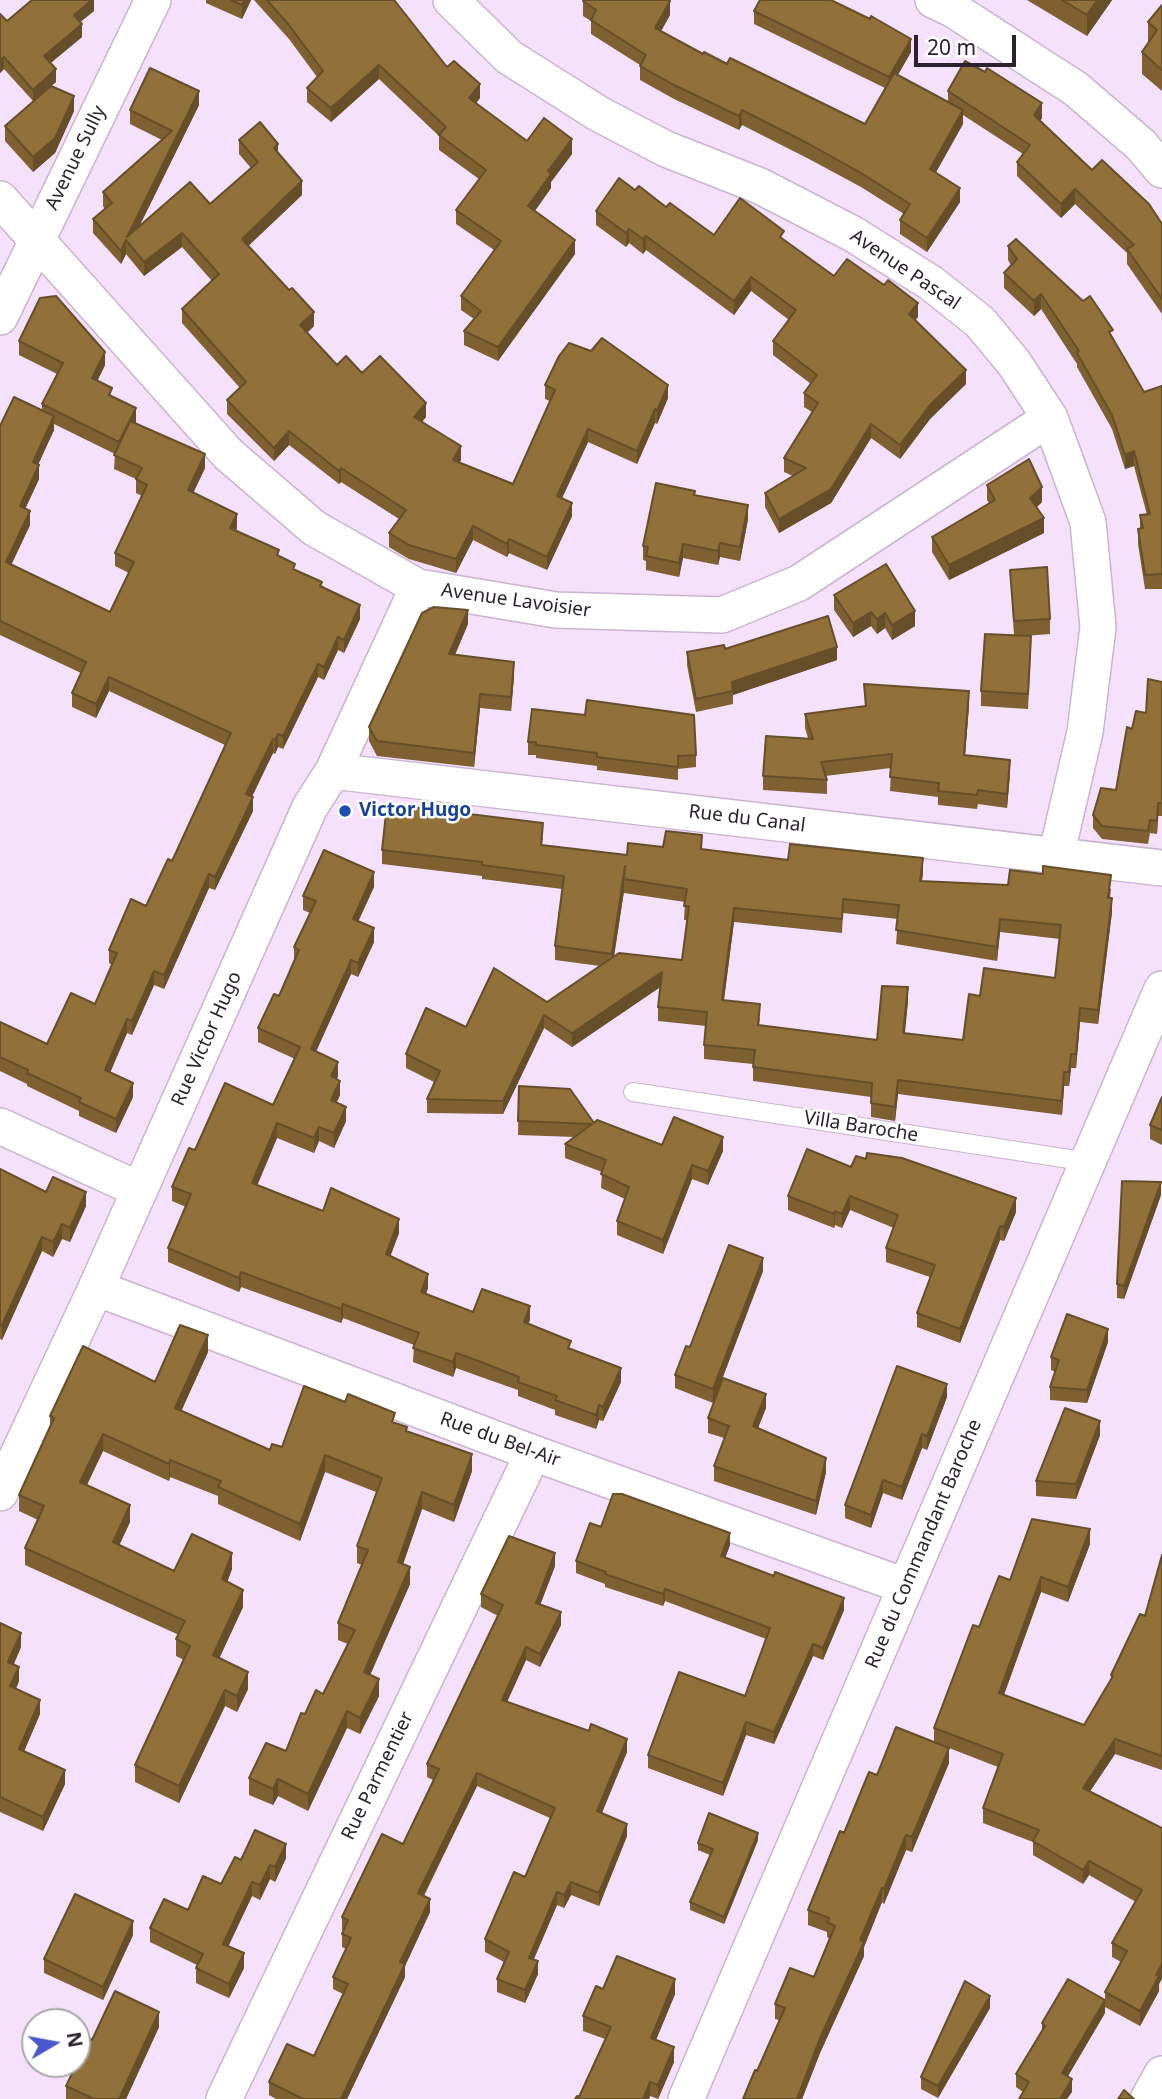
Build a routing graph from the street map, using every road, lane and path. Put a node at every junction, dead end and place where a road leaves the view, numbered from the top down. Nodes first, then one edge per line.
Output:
1 (153, 0) edge
2 (451, 0) edge
3 (933, 0) edge
4 (1162, 170) edge
5 (0, 199) edge
6 (37, 240) junction
7 (0, 317) edge
8 (1050, 418) junction
9 (418, 587) junction
10 (333, 771) junction
11 (1056, 856) junction
12 (1162, 868) edge
13 (1162, 989) edge
14 (633, 1092) dead end
15 (0, 1126) edge
16 (1089, 1162) junction
17 (140, 1190) junction
18 (96, 1288) junction
19 (533, 1453) junction
20 (0, 1493) edge
21 (905, 1586) junction
22 (1162, 2074) edge
23 (224, 2099) edge
24 (686, 2099) edge
25 (1148, 2099) edge

1 - 6 street, Avenue Sully
2 - 8 street, Avenue Pascal
3 - 4 street
5 - 6 street, Avenue Lavoisier
6 - 7 street, Avenue Sully
6 - 9 street, Avenue Lavoisier
8 - 9 street, Avenue Lavoisier
8 - 11 street, Avenue Pascal
9 - 10 street, Rue Victor Hugo
10 - 11 street, Rue du Canal
10 - 17 street, Rue Victor Hugo
11 - 12 street, Rue du Canal
13 - 16 street, Rue du Commandant Baroche
14 - 16 lane, Villa Baroche
15 - 17 street
16 - 21 street, Rue du Commandant Baroche
17 - 18 street, Rue Victor Hugo
18 - 19 street, Rue du Bel-Air
18 - 20 street, Rue Victor Hugo
19 - 21 street, Rue du Bel-Air
19 - 23 street, Rue Parmentier
21 - 24 street, Rue du Commandant Baroche
22 - 25 street

